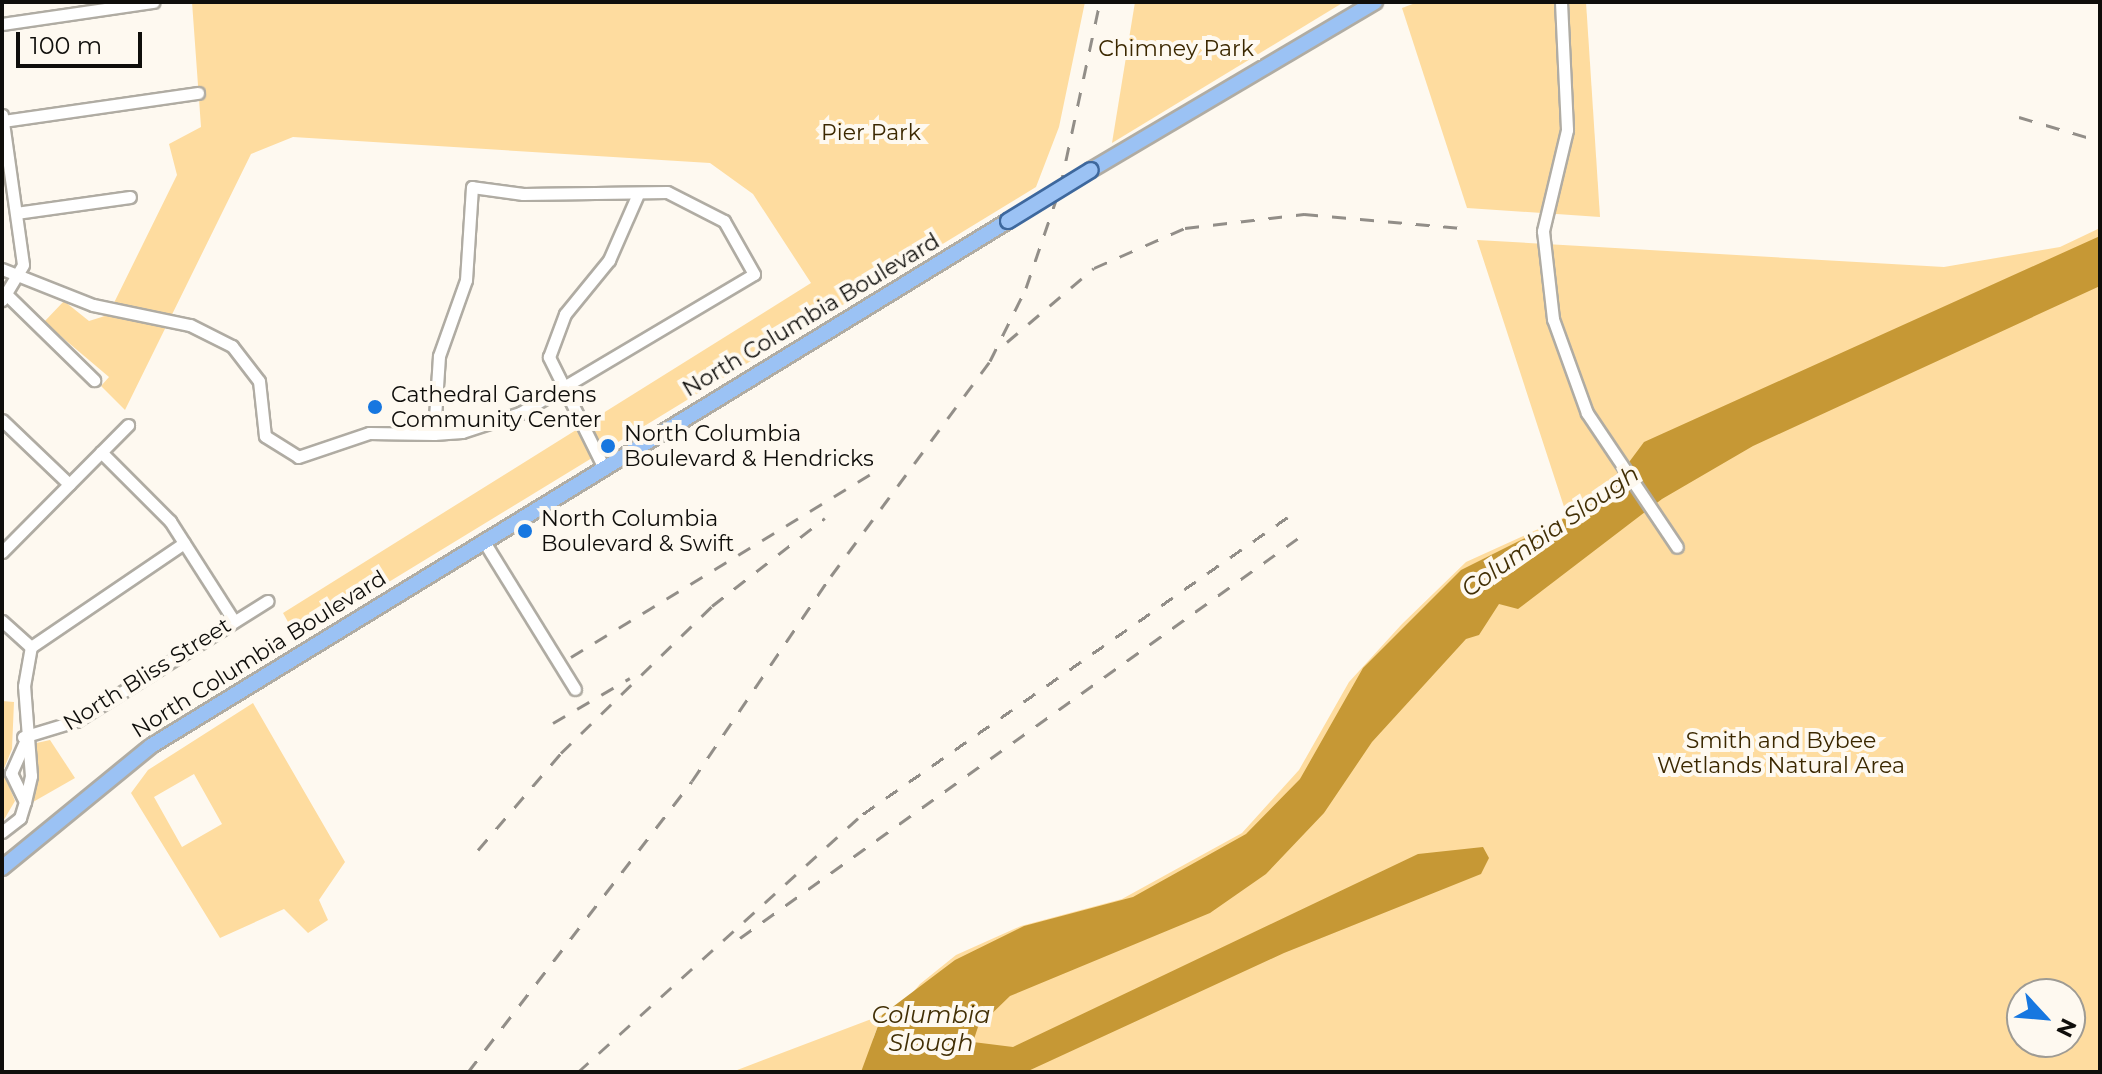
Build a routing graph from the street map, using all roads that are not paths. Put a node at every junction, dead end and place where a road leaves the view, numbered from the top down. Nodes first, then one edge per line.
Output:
1 (62, 2) edge
2 (153, 2) edge
3 (1375, 2) edge
4 (1561, 2) edge
5 (64, 15) junction
6 (2, 24) edge
7 (198, 93) dead end
8 (2, 118) edge
9 (638, 194) junction
10 (130, 197) dead end
11 (16, 213) junction
12 (2, 269) edge
13 (21, 276) junction
14 (4, 298) edge
15 (94, 380) dead end
16 (562, 384) junction
17 (128, 425) dead end
18 (4, 427) edge
19 (434, 434) junction
20 (101, 452) junction
21 (603, 466) junction
22 (69, 484) junction
23 (483, 540) junction
24 (184, 543) junction
25 (1677, 547) dead end
26 (2, 552) edge
27 (267, 601) dead end
28 (2, 621) edge
29 (234, 621) junction
30 (31, 647) junction
31 (575, 689) dead end
32 (24, 740) junction
33 (15, 762) junction
34 (29, 763) junction
35 (29, 784) junction
36 (16, 786) junction
37 (25, 802) junction
38 (2, 832) edge
39 (2, 868) edge

1 - 5 street
2 - 5 street
3 - 21 main road, North Columbia Boulevard, bridge
4 - 25 street
5 - 6 street
7 - 8 street
8 - 11 street
9 - 16 street
9 - 16 street
9 - 19 street
10 - 11 street
11 - 13 street
12 - 13 street
13 - 14 street
13 - 19 street
14 - 15 street
16 - 19 street
16 - 21 street
17 - 20 street
18 - 22 street
20 - 22 street
20 - 24 street
21 - 23 main road, North Columbia Boulevard
22 - 26 street
23 - 31 street
23 - 39 main road, North Columbia Boulevard
24 - 29 street
24 - 30 street
27 - 29 street, North Bliss Street
28 - 30 street
29 - 32 street, North Bliss Street
30 - 32 street
32 - 33 street
32 - 34 street
33 - 34 street
33 - 36 street
34 - 35 street
35 - 36 street
35 - 37 street
36 - 37 street
37 - 38 street

